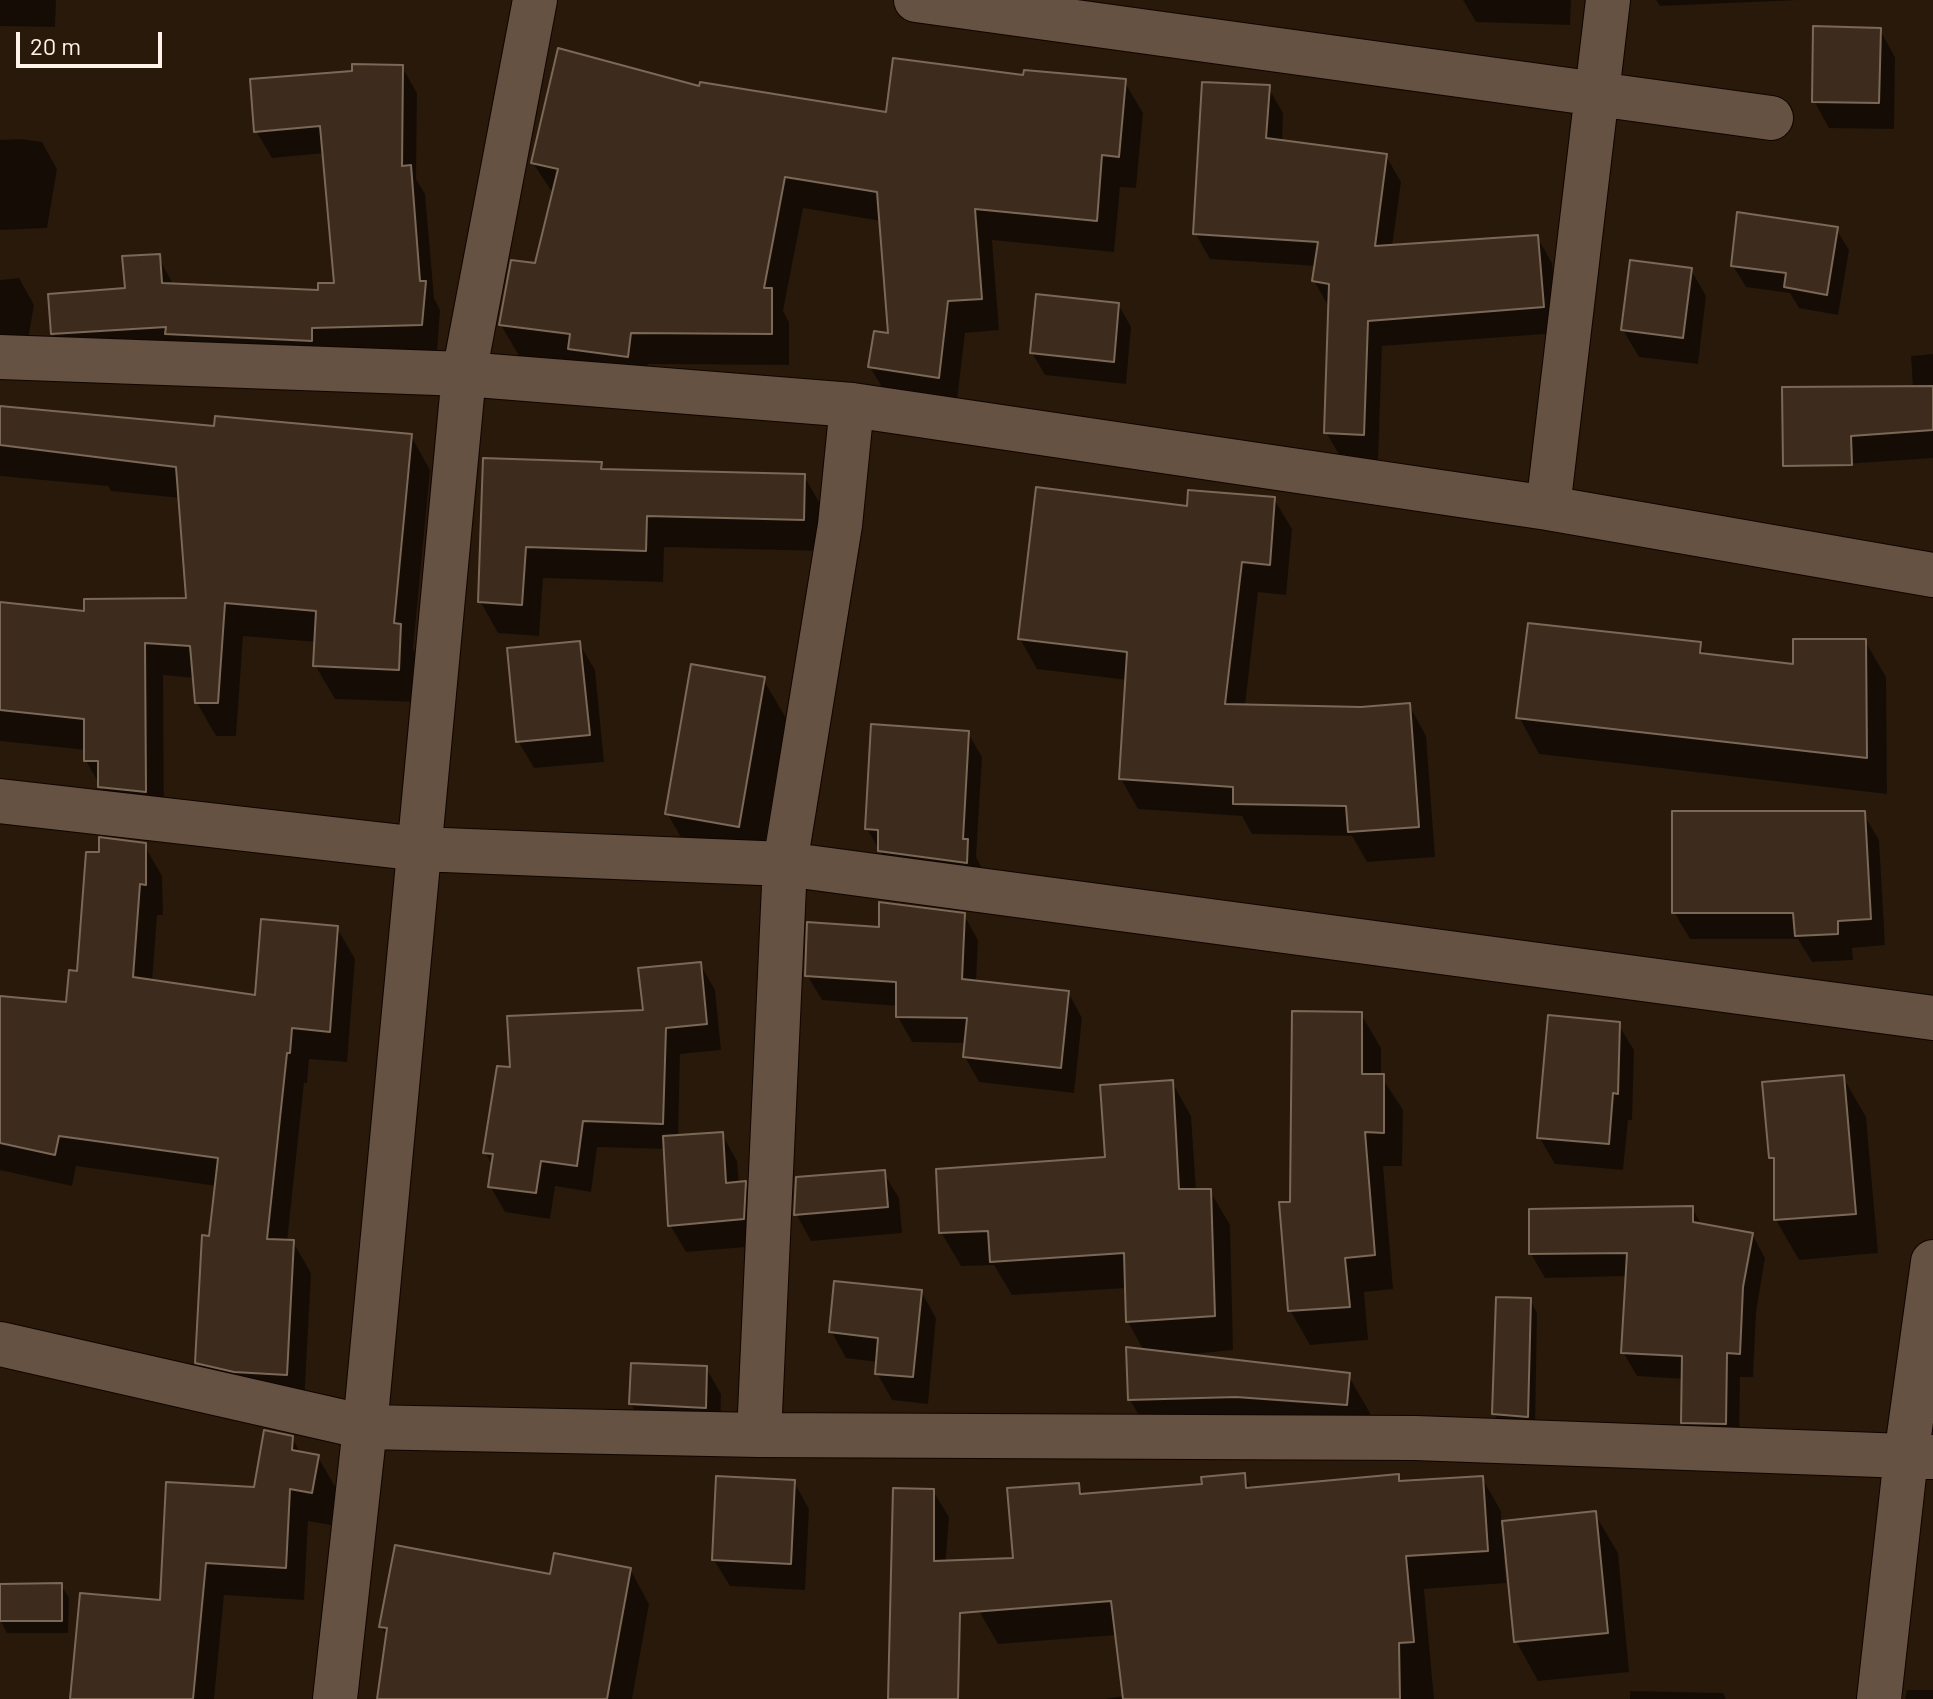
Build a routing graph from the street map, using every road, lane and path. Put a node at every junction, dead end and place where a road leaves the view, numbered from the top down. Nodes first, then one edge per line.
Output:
1 (535, 0) edge
2 (916, 0) edge
3 (1608, 0) edge
4 (1597, 94) junction
5 (1771, 118) dead end
6 (0, 357) edge
7 (464, 374) junction
8 (852, 405) junction
9 (1548, 508) junction
10 (1933, 575) edge
11 (0, 801) edge
12 (420, 849) junction
13 (785, 864) junction
14 (1933, 1018) edge
15 (1933, 1262) edge
16 (0, 1344) edge
17 (365, 1427) junction
18 (759, 1435) junction
19 (1919, 1457) edge
20 (335, 1699) edge
21 (1879, 1699) edge

1 - 7 street
2 - 4 street
3 - 4 street
4 - 5 street
4 - 9 street
6 - 7 street
7 - 8 street
7 - 12 street
8 - 9 street
8 - 13 street
9 - 10 street
11 - 12 street
12 - 13 street
12 - 17 street
13 - 14 street
13 - 18 street
15 - 19 street
16 - 17 street
17 - 18 street
17 - 20 street
18 - 19 street
19 - 21 street

